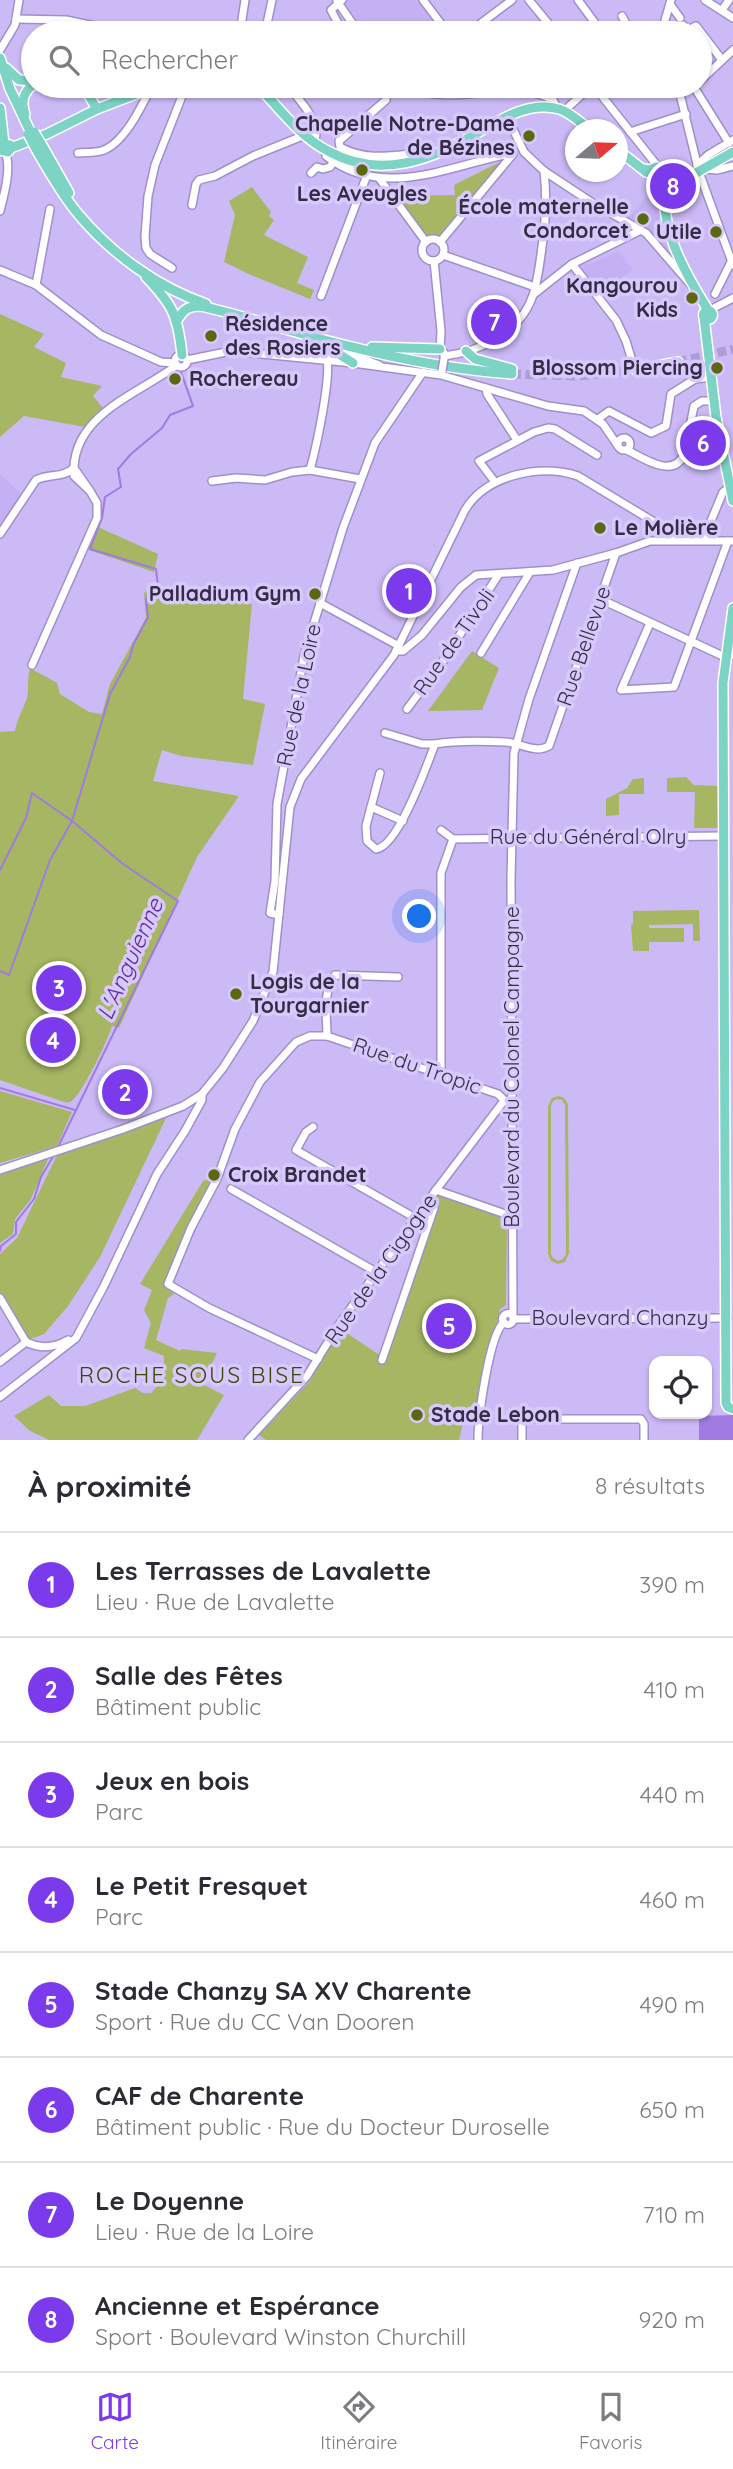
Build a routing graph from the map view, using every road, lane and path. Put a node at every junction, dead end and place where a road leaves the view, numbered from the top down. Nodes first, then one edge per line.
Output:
1 (19, 0) edge
2 (245, 0) edge
3 (272, 0) edge
4 (423, 0) edge
5 (512, 0) edge
6 (529, 0) edge
7 (578, 0) edge
8 (705, 0) edge
9 (729, 0) edge
10 (340, 1) edge
11 (671, 2) edge
12 (722, 10) junction
13 (622, 16) dead end
14 (733, 18) edge
15 (16, 19) junction
16 (71, 21) edge
17 (242, 21) edge
18 (268, 21) edge
19 (337, 21) edge
20 (352, 21) edge
21 (439, 21) edge
22 (484, 21) edge
23 (546, 21) edge
24 (594, 21) edge
25 (625, 21) edge
26 (666, 21) edge
27 (682, 21) edge
28 (712, 47) edge
29 (0, 50) edge
30 (733, 50) edge
31 (0, 57) edge
32 (722, 60) junction
33 (712, 70) edge
34 (0, 72) edge
35 (21, 81) edge
36 (24, 98) edge
37 (90, 98) edge
38 (126, 98) edge
39 (148, 98) edge
40 (181, 98) edge
41 (270, 98) edge
42 (297, 98) edge
43 (386, 98) edge
44 (549, 98) edge
45 (577, 98) edge
46 (600, 98) edge
47 (681, 98) edge
48 (701, 98) edge
49 (0, 108) edge
50 (97, 109) junction
51 (560, 110) junction
52 (685, 114) junction
53 (506, 117) junction
54 (574, 119) edge
55 (631, 132) junction
56 (31, 133) junction
57 (306, 135) junction
58 (314, 142) junction
59 (732, 145) edge
60 (522, 147) junction
61 (4, 149) edge
62 (40, 149) junction
63 (326, 150) junction
64 (78, 153) dead end
65 (513, 153) junction
66 (434, 156) junction
67 (628, 158) edge
68 (334, 161) junction
69 (733, 166) edge
70 (701, 169) junction
71 (544, 171) junction
72 (311, 173) dead end
73 (661, 173) junction
74 (367, 175) junction
75 (379, 178) junction
76 (192, 205) dead end
77 (50, 209) dead end
78 (0, 211) edge
79 (641, 230) junction
80 (426, 242) junction
81 (440, 242) junction
82 (443, 255) junction
83 (434, 261) junction
84 (732, 261) edge
85 (572, 264) junction
86 (137, 268) junction
87 (172, 268) dead end
88 (0, 270) edge
89 (36, 285) junction
90 (693, 287) junction
91 (534, 291) junction
92 (715, 294) dead end
93 (321, 296) dead end
94 (733, 298) edge
95 (708, 314) junction
96 (251, 318) junction
97 (176, 322) junction
98 (269, 323) junction
99 (466, 351) junction
100 (338, 353) junction
101 (326, 354) junction
102 (443, 355) junction
103 (305, 359) junction
104 (159, 360) junction
105 (179, 360) junction
106 (678, 362) tunnel mouth
107 (329, 363) junction
108 (353, 363) junction
109 (634, 367) joint
110 (387, 369) junction
111 (440, 374) junction
112 (421, 375) junction
113 (160, 376) junction
114 (711, 377) junction
115 (486, 388) junction
116 (714, 401) junction
117 (598, 419) junction
118 (517, 440) junction
119 (597, 455) dead end
120 (730, 464) edge
121 (74, 468) junction
122 (310, 470) junction
123 (359, 479) junction
124 (212, 481) dead end
125 (495, 482) junction
126 (730, 488) junction
127 (733, 501) edge
128 (669, 531) junction
129 (0, 534) edge
130 (689, 539) junction
131 (677, 540) junction
132 (703, 540) junction
133 (731, 541) edge
134 (616, 553) junction
135 (577, 563) junction
136 (530, 572) junction
137 (499, 574) junction
138 (600, 599) junction
139 (320, 603) junction
140 (733, 608) edge
141 (650, 623) junction
142 (692, 642) junction
143 (398, 648) junction
144 (481, 653) dead end
145 (731, 658) edge
146 (32, 665) dead end
147 (407, 709) dead end
148 (385, 733) dead end
149 (435, 744) junction
150 (516, 744) junction
151 (533, 748) junction
152 (513, 772) junction
153 (380, 773) dead end
154 (371, 807) junction
155 (403, 821) junction
156 (441, 830) dead end
157 (723, 836) junction
158 (512, 837) junction
159 (453, 839) junction
160 (728, 862) edge
161 (275, 911) junction
162 (729, 959) edge
163 (398, 977) dead end
164 (327, 1036) junction
165 (729, 1051) edge
166 (441, 1074) junction
167 (202, 1094) junction
168 (509, 1100) junction
169 (313, 1127) dead end
170 (0, 1170) edge
171 (231, 1189) dead end
172 (436, 1190) junction
173 (729, 1195) edge
174 (429, 1200) junction
175 (513, 1217) junction
176 (417, 1219) junction
177 (378, 1273) junction
178 (0, 1298) edge
179 (511, 1317) junction
180 (729, 1318) edge
181 (79, 1331) junction
182 (26, 1342) junction
183 (318, 1359) junction
184 (383, 1360) dead end
185 (0, 1362) edge
186 (0, 1397) edge
187 (733, 1409) edge
188 (248, 1440) edge
189 (478, 1440) edge
190 (522, 1440) edge
191 (644, 1440) edge

1 - 15 street
2 - 17 street
3 - 18 street
4 - 21 street
5 - 22 street
6 - 23 street
7 - 24 street
8 - 12 street
9 - 12 street
10 - 19 street
10 - 20 street
11 - 26 street
11 - 27 street
12 - 14 street
13 - 25 street
15 - 16 street
15 - 29 street
28 - 32 street
30 - 32 street
31 - 35 main road
31 - 56 main road
32 - 33 street
34 - 56 main road
36 - 56 main road
37 - 50 main road
38 - 50 main road
39 - 64 street
40 - 87 street
41 - 57 main road
42 - 58 street
43 - 66 street
44 - 51 street
45 - 51 street
46 - 55 street
47 - 52 street
48 - 59 street
49 - 61 main road
50 - 61 main road
51 - 53 main road
51 - 54 main road
52 - 55 street
52 - 70 street
53 - 60 street
53 - 66 main road
55 - 73 street
56 - 62 main road, bridge
57 - 58 main road
57 - 76 street
58 - 63 main road
59 - 70 main road
60 - 65 street
60 - 71 street
61 - 78 street
62 - 86 main road
62 - 96 main road
63 - 66 main road
63 - 68 street
65 - 75 street
65 - 81 street
67 - 73 main road
68 - 72 street
68 - 74 street
69 - 70 street
70 - 73 main road
70 - 84 street
71 - 79 street
71 - 91 street
73 - 90 main road
74 - 75 street
74 - 93 street
75 - 80 street
77 - 89 street
79 - 85 street
79 - 90 street
80 - 81 street
80 - 83 street
81 - 82 street
82 - 83 street
82 - 91 street
83 - 102 street
84 - 92 street
85 - 91 street
85 - 109 street
86 - 96 main road
86 - 97 main road
88 - 89 street
89 - 104 street
90 - 95 main road
91 - 99 street
94 - 95 street
95 - 114 main road
96 - 97 main road
96 - 98 main road
97 - 105 main road
98 - 99 main road
98 - 100 main road
98 - 102 main road
99 - 102 street
100 - 101 street
100 - 108 main road
100 - 110 street
101 - 103 street
101 - 107 street
102 - 111 street, bridge
103 - 105 street
103 - 107 street
104 - 105 street
104 - 113 street
105 - 113 street
106 - 109 main road
107 - 108 street
107 - 122 street
108 - 110 street
110 - 112 street
111 - 112 street
111 - 115 street
112 - 123 street, Rue de la Loire
113 - 121 street
114 - 116 main road
114 - 117 street
115 - 117 street
115 - 118 street
116 - 117 street
116 - 120 main road
118 - 119 street
118 - 125 street
120 - 126 main road
121 - 129 street
121 - 146 street
122 - 123 street
122 - 124 street
123 - 139 street, Rue de la Loire
125 - 128 street
125 - 143 street
126 - 127 main road
126 - 132 street
128 - 130 street
128 - 131 street
130 - 131 street
130 - 132 street
131 - 134 street
132 - 133 street
133 - 142 street
134 - 135 street
134 - 138 street, Rue Bellevue
135 - 136 street
135 - 150 street, Boulevard du Colonel Campagne
136 - 137 street
136 - 144 street
137 - 143 street
137 - 147 street, Rue de Tivoli
138 - 141 street
138 - 151 street, Rue Bellevue
139 - 143 street
139 - 161 street, Rue de la Loire
140 - 145 main road
141 - 142 street
141 - 142 street
142 - 145 street
143 - 161 street
145 - 157 main road
148 - 149 street
149 - 150 street
149 - 155 street
150 - 151 street
150 - 152 street, Boulevard du Colonel Campagne
151 - 152 street
152 - 158 street, Boulevard du Colonel Campagne
153 - 154 street
154 - 155 street
154 - 155 street
156 - 159 street
157 - 158 street, Rue du Général Olry
157 - 160 main road
158 - 159 street, Rue du Général Olry
158 - 168 street, Boulevard du Colonel Campagne
159 - 166 street
160 - 162 main road
161 - 167 street
162 - 165 main road
163 - 164 street
164 - 166 street, Rue du Tropic
164 - 183 street
165 - 173 main road
166 - 168 street, Rue du Tropic
167 - 170 street
167 - 181 street
168 - 172 street, Rue de la Cigogne
168 - 175 street, Boulevard du Colonel Campagne
169 - 176 street
171 - 177 street
172 - 174 street, Rue de la Cigogne
172 - 175 street
173 - 180 main road
174 - 176 street, Rue de la Cigogne
174 - 184 street
175 - 179 street, Boulevard du Colonel Campagne
176 - 177 street, Rue de la Cigogne
177 - 183 street, Rue de la Cigogne
178 - 182 street
179 - 180 street, Boulevard Chanzy
179 - 189 street, Boulevard Chanzy
180 - 187 main road
181 - 182 street
181 - 186 street
182 - 185 street
183 - 188 street, Rue de la Cigogne
190 - 191 street

